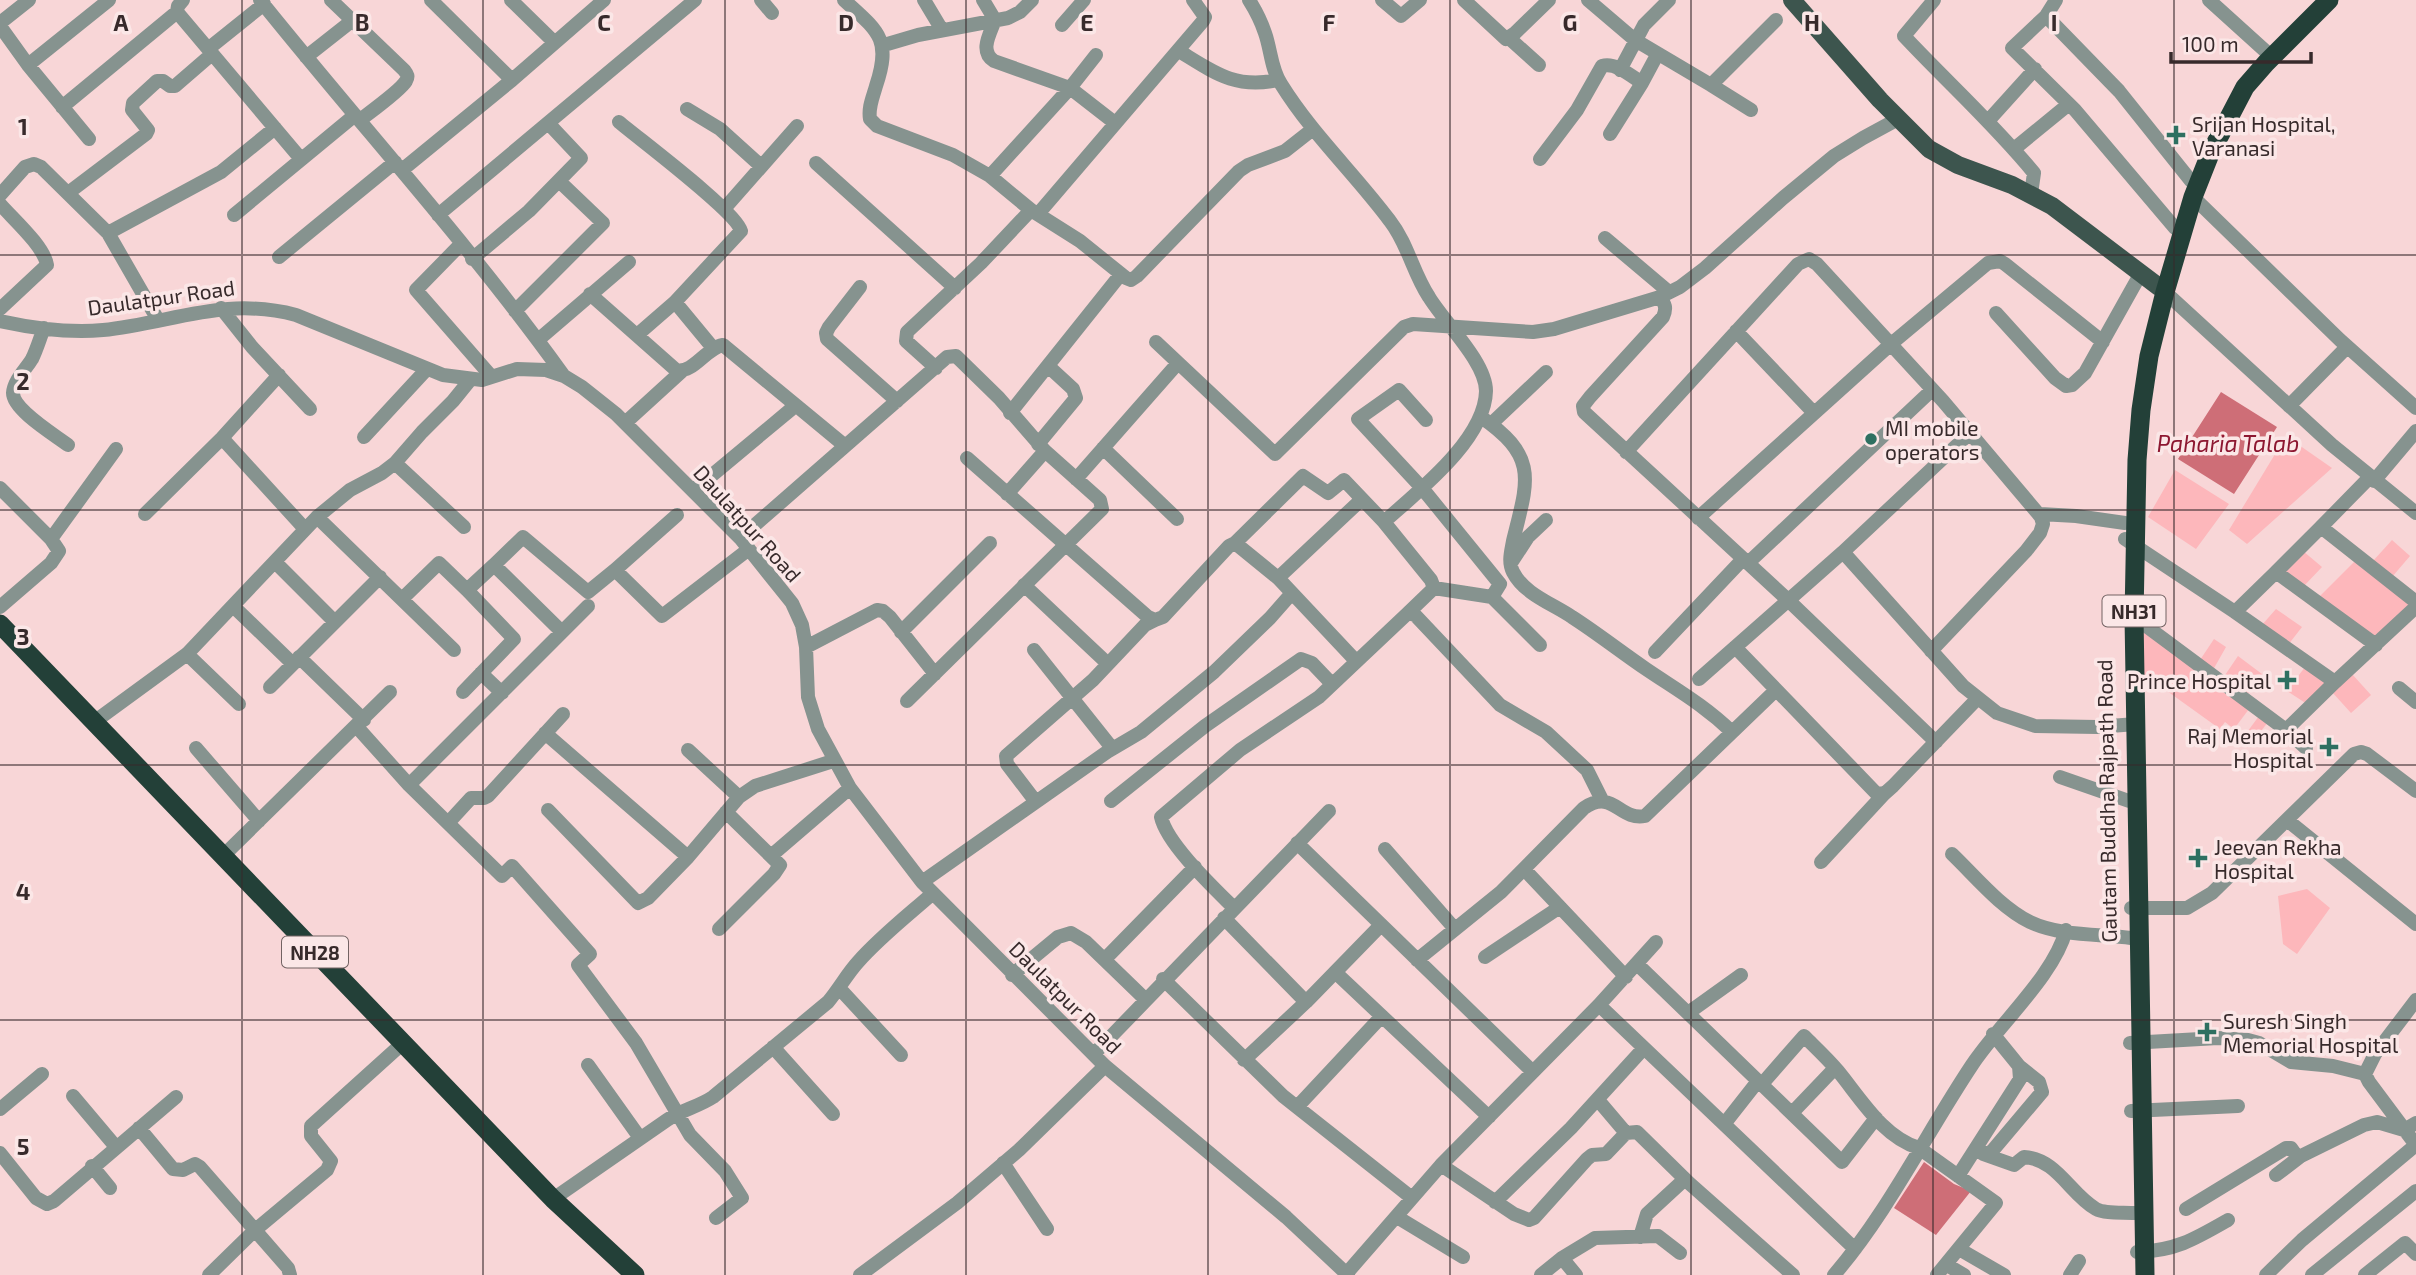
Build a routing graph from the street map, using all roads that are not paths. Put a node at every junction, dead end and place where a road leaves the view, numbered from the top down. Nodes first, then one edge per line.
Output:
1 (29, 0) edge
2 (109, 0) edge
3 (331, 0) edge
4 (431, 0) edge
5 (511, 0) edge
6 (580, 0) edge
7 (604, 0) edge
8 (695, 0) edge
9 (761, 0) edge
10 (844, 0) edge
11 (924, 0) edge
12 (983, 0) edge
13 (1032, 0) edge
14 (1084, 0) edge
15 (1193, 0) edge
16 (1249, 0) edge
17 (1382, 0) edge
18 (1420, 0) edge
19 (1464, 0) edge
20 (1549, 0) edge
21 (1588, 0) edge
22 (1669, 0) edge
23 (1792, 0) edge
24 (1934, 0) edge
25 (2056, 0) edge
26 (2209, 0) edge
27 (2318, 0) edge
28 (2329, 0) edge
29 (262, 2) edge
30 (180, 6) edge
31 (590, 12) junction
32 (772, 13) dead end
33 (2046, 16) junction
34 (353, 20) junction
35 (995, 20) junction
36 (1776, 20) dead end
37 (0, 25) edge
38 (1062, 25) dead end
39 (942, 30) junction
40 (1509, 38) junction
41 (1635, 40) junction
42 (554, 42) junction
43 (884, 46) junction
44 (1179, 51) junction
45 (210, 52) junction
46 (2269, 54) junction
47 (1096, 55) dead end
48 (1657, 55) junction
49 (306, 57) junction
50 (27, 65) junction
51 (1539, 65) dead end
52 (2035, 69) junction
53 (1620, 70) junction
54 (512, 80) junction
55 (1278, 80) junction
56 (1642, 83) junction
57 (1711, 85) junction
58 (1070, 88) junction
59 (2069, 104) junction
60 (62, 107) junction
61 (687, 108) dead end
62 (1751, 110) dead end
63 (357, 118) junction
64 (1898, 119) junction
65 (1988, 121) junction
66 (619, 122) dead end
67 (1115, 123) junction
68 (549, 124) junction
69 (797, 126) dead end
70 (275, 128) junction
71 (1313, 129) junction
72 (1610, 134) dead end
73 (89, 139) dead end
74 (2014, 149) junction
75 (301, 159) junction
76 (1540, 159) dead end
77 (816, 163) dead end
78 (399, 166) junction
79 (761, 166) junction
80 (990, 176) junction
81 (559, 181) junction
82 (2192, 189) junction
83 (68, 193) junction
84 (2031, 194) junction
85 (0, 195) edge
86 (0, 204) edge
87 (724, 209) junction
88 (1035, 212) junction
89 (234, 215) dead end
90 (438, 215) junction
91 (2175, 228) junction
92 (108, 233) junction
93 (1605, 238) dead end
94 (461, 244) junction
95 (279, 257) dead end
96 (472, 259) junction
97 (629, 262) dead end
98 (2141, 273) junction
99 (1121, 274) junction
100 (860, 286) dead end
101 (955, 288) junction
102 (2162, 290) junction
103 (590, 294) junction
104 (1665, 294) junction
105 (675, 302) junction
106 (220, 308) junction
107 (0, 309) edge
108 (515, 312) junction
109 (1996, 313) dead end
110 (158, 320) junction
111 (0, 321) edge
112 (1450, 327) junction
113 (44, 328) junction
114 (1736, 331) junction
115 (636, 335) junction
116 (538, 340) junction
117 (2103, 341) junction
118 (1156, 342) dead end
119 (1891, 344) junction
120 (2347, 347) junction
121 (713, 348) junction
122 (1178, 363) junction
123 (1048, 366) junction
124 (936, 368) junction
125 (426, 370) junction
126 (682, 371) junction
127 (1546, 372) dead end
128 (279, 375) junction
129 (491, 376) junction
130 (564, 376) junction
131 (470, 380) junction
132 (1932, 390) junction
133 (897, 401) junction
134 (795, 406) junction
135 (2289, 406) junction
136 (2416, 408) edge
137 (310, 409) dead end
138 (1010, 413) junction
139 (1814, 413) junction
140 (1426, 420) dead end
141 (1486, 420) junction
142 (625, 423) junction
143 (2416, 431) edge
144 (1970, 433) junction
145 (364, 437) dead end
146 (222, 438) junction
147 (68, 445) dead end
148 (844, 445) junction
149 (1042, 448) junction
150 (1103, 448) junction
151 (116, 449) dead end
152 (1626, 452) junction
153 (967, 458) dead end
154 (395, 463) junction
155 (1076, 479) junction
156 (2372, 479) junction
157 (0, 488) edge
158 (1422, 488) junction
159 (693, 491) junction
160 (1007, 494) junction
161 (1362, 499) junction
162 (2416, 513) edge
163 (145, 514) dead end
164 (2040, 514) junction
165 (677, 515) dead end
166 (317, 517) junction
167 (1698, 518) junction
168 (1177, 519) dead end
169 (1546, 520) dead end
170 (1384, 522) junction
171 (464, 527) dead end
172 (2321, 527) junction
173 (305, 529) junction
174 (2128, 536) junction
175 (51, 539) junction
176 (990, 543) dead end
177 (744, 544) junction
178 (1234, 544) junction
179 (1066, 546) junction
180 (1843, 552) junction
181 (1746, 561) junction
182 (275, 562) junction
183 (1510, 564) junction
184 (494, 565) junction
185 (615, 570) junction
186 (2276, 572) junction
187 (380, 577) junction
188 (1278, 578) junction
189 (1024, 585) junction
190 (1434, 588) junction
191 (467, 590) junction
192 (1292, 593) junction
193 (1492, 597) junction
194 (403, 598) junction
195 (1788, 600) junction
196 (2416, 605) edge
197 (233, 606) junction
198 (588, 606) dead end
199 (0, 607) edge
200 (2235, 612) junction
201 (1408, 614) junction
202 (2134, 617) junction
203 (1155, 620) junction
204 (335, 622) junction
205 (0, 624) edge
206 (562, 632) junction
207 (901, 632) junction
208 (1540, 645) dead end
209 (2376, 645) junction
210 (806, 647) junction
211 (1735, 647) junction
212 (454, 650) dead end
213 (1034, 650) dead end
214 (1931, 651) junction
215 (1655, 652) dead end
216 (187, 654) junction
217 (296, 661) junction
218 (1356, 661) junction
219 (1107, 663) junction
220 (481, 673) junction
221 (935, 674) junction
222 (1699, 679) dead end
223 (2335, 682) junction
224 (1332, 684) junction
225 (270, 687) dead end
226 (2399, 688) dead end
227 (1776, 690) junction
228 (390, 692) dead end
229 (463, 692) dead end
230 (502, 693) junction
231 (1071, 697) junction
232 (1977, 699) junction
233 (907, 701) dead end
234 (2416, 702) edge
235 (239, 704) dead end
236 (563, 714) dead end
237 (94, 722) junction
238 (360, 723) junction
239 (2132, 724) junction
240 (2286, 730) junction
241 (1732, 732) junction
242 (545, 733) junction
243 (1936, 741) junction
244 (196, 748) dead end
245 (1112, 748) junction
246 (2306, 748) dead end
247 (688, 750) dead end
248 (833, 761) junction
249 (2060, 777) dead end
250 (409, 785) junction
251 (850, 788) junction
252 (2416, 791) edge
253 (1884, 794) junction
254 (739, 797) junction
255 (1602, 800) junction
256 (1111, 801) dead end
257 (2129, 801) junction
258 (1036, 802) junction
259 (548, 810) dead end
260 (1329, 811) dead end
261 (726, 812) junction
262 (2287, 820) junction
263 (258, 821) junction
264 (448, 823) junction
265 (1297, 843) junction
266 (1385, 849) dead end
267 (1952, 854) dead end
268 (772, 855) junction
269 (223, 856) junction
270 (688, 857) junction
271 (1821, 862) dead end
272 (1195, 867) junction
273 (1524, 869) junction
274 (922, 882) junction
275 (932, 894) junction
276 (1560, 907) junction
277 (2135, 908) junction
278 (1229, 913) junction
279 (2416, 924) edge
280 (1381, 925) junction
281 (719, 929) dead end
282 (1455, 929) junction
283 (2066, 930) junction
284 (2131, 938) junction
285 (1656, 942) dead end
286 (1485, 957) dead end
287 (1105, 959) junction
288 (1418, 960) junction
289 (1637, 964) junction
290 (1335, 972) junction
291 (1013, 975) junction
292 (1741, 975) dead end
293 (1626, 977) junction
294 (1163, 979) junction
295 (840, 989) junction
296 (1145, 999) junction
297 (2416, 1000) edge
298 (1306, 1002) junction
299 (1599, 1005) junction
300 (1688, 1013) junction
301 (1382, 1016) junction
302 (1993, 1034) junction
303 (403, 1043) junction
304 (2135, 1043) junction
305 (773, 1046) junction
306 (1644, 1048) junction
307 (1094, 1054) junction
308 (901, 1055) dead end
309 (1244, 1059) junction
310 (588, 1065) dead end
311 (1105, 1066) junction
312 (2019, 1066) junction
313 (1835, 1068) junction
314 (1533, 1072) junction
315 (41, 1074) dead end
316 (2365, 1074) junction
317 (1760, 1082) junction
318 (73, 1096) dead end
319 (176, 1097) dead end
320 (1598, 1100) junction
321 (2238, 1106) dead end
322 (1297, 1107) junction
323 (0, 1110) edge
324 (2136, 1111) junction
325 (1792, 1113) junction
326 (676, 1114) junction
327 (833, 1114) dead end
328 (1489, 1117) junction
329 (1876, 1118) junction
330 (1725, 1123) junction
331 (2410, 1126) edge
332 (139, 1128) junction
333 (1626, 1133) junction
334 (640, 1138) junction
335 (116, 1147) junction
336 (1919, 1148) junction
337 (1979, 1152) junction
338 (0, 1153) edge
339 (2298, 1158) junction
340 (1003, 1163) junction
341 (1441, 1165) junction
342 (92, 1166) junction
343 (2276, 1175) dead end
344 (1958, 1176) junction
345 (1685, 1179) junction
346 (110, 1188) dead end
347 (2416, 1191) edge
348 (1412, 1198) junction
349 (554, 1199) junction
350 (1494, 1202) junction
351 (2186, 1209) dead end
352 (2135, 1213) junction
353 (1398, 1217) junction
354 (716, 1218) dead end
355 (2228, 1220) dead end
356 (1047, 1229) dead end
357 (254, 1231) junction
358 (1640, 1237) junction
359 (1855, 1248) junction
360 (1959, 1250) junction
361 (2141, 1252) junction
362 (1680, 1254) dead end
363 (2416, 1254) edge
364 (1463, 1257) dead end
365 (1562, 1258) junction
366 (2079, 1261) dead end
367 (1942, 1270) edge
368 (630, 1274) edge
369 (1347, 1274) edge
370 (209, 1275) edge
371 (290, 1275) edge
372 (860, 1275) edge
373 (1541, 1275) edge
374 (1576, 1275) edge
375 (1793, 1275) edge
376 (1834, 1275) edge
377 (1964, 1275) edge
378 (2004, 1275) edge
379 (2070, 1275) edge
380 (2135, 1275) edge
381 (2145, 1275) edge
382 (2266, 1275) edge
383 (2312, 1275) edge
384 (2365, 1275) edge

1 - 37 street
2 - 50 street
3 - 34 street
4 - 54 street
5 - 42 street
6 - 31 street
7 - 31 street
8 - 68 street
9 - 32 street
10 - 43 street
11 - 39 street
12 - 35 street
13 - 35 street
14 - 38 street
15 - 44 street
16 - 55 street
17 - 18 street
19 - 40 street
20 - 40 street
21 - 41 street
22 - 41 street
23 - 64 main road
24 - 65 street
25 - 33 street
26 - 46 street
27 - 46 highway, Gautam Buddha Rajpath Road / NH31
28 - 46 highway, NH31
29 - 45 street
29 - 49 street
30 - 45 street
30 - 60 street
31 - 42 street
33 - 52 street
33 - 82 street
34 - 49 street
34 - 63 street
35 - 39 street
35 - 58 street
36 - 57 street
37 - 50 street
39 - 43 street
40 - 51 street
41 - 48 street
41 - 53 street
42 - 54 street
43 - 80 street
44 - 55 street
44 - 67 street
45 - 70 street
45 - 83 street
46 - 82 highway, Gautam Buddha Rajpath Road / NH31
47 - 58 street
48 - 56 street
48 - 57 street
49 - 63 street
50 - 60 street
52 - 59 street
52 - 65 street
53 - 56 street
53 - 76 street
54 - 78 street
55 - 71 street
56 - 72 street
57 - 62 street
58 - 67 street
58 - 80 street
59 - 74 street
59 - 91 street
60 - 73 street
61 - 79 street
63 - 75 street
63 - 78 street
64 - 84 main road
64 - 104 street
65 - 74 street
66 - 87 street
67 - 88 street
68 - 81 street
68 - 90 street
69 - 79 street
70 - 75 street
70 - 92 street
71 - 99 street
71 - 112 street
74 - 84 street
75 - 89 street
77 - 101 street
78 - 90 street
78 - 95 street
79 - 87 street
80 - 88 street
81 - 96 street
81 - 108 street
82 - 91 highway, Gautam Buddha Rajpath Road / NH31
82 - 102 highway, NH31
82 - 120 street
83 - 85 street
83 - 92 street
84 - 98 main road
86 - 107 street
87 - 105 street
88 - 99 street
88 - 101 street
90 - 94 street
91 - 102 highway, Gautam Buddha Rajpath Road / NH31
92 - 110 street
93 - 104 street
94 - 96 street
94 - 129 street
96 - 108 street
97 - 103 street
98 - 102 main road
98 - 117 street
99 - 123 street
100 - 133 street
101 - 124 street
102 - 135 street
102 - 174 highway, Gautam Buddha Rajpath Road / NH31
103 - 115 street
103 - 116 street
104 - 112 street
104 - 152 street
105 - 115 street
105 - 121 street
106 - 110 street, Daulatpur Road
106 - 125 street, Daulatpur Road
106 - 128 street
108 - 116 street
109 - 117 street
110 - 113 street, Daulatpur Road
111 - 113 street, Daulatpur Road
112 - 122 street
112 - 141 street
113 - 147 street
114 - 119 street
114 - 139 street
114 - 152 street
115 - 126 street
116 - 130 street
117 - 119 street
118 - 122 street
119 - 132 street
119 - 139 street
120 - 135 street
120 - 136 street
121 - 126 street
121 - 134 street
122 - 150 street
123 - 138 street
123 - 149 street
124 - 133 street
124 - 138 street
125 - 131 street, Daulatpur Road
125 - 145 street
126 - 142 street
127 - 141 street
128 - 137 street
128 - 146 street
129 - 130 street, Daulatpur Road
129 - 131 street, Daulatpur Road
130 - 142 street, Daulatpur Road
131 - 154 street
132 - 144 street
132 - 181 street
133 - 148 street
134 - 148 street
134 - 159 street
135 - 156 street
138 - 149 street
139 - 167 street
140 - 158 street
141 - 158 street
141 - 183 street
142 - 159 street, Daulatpur Road
143 - 156 street
144 - 164 street
144 - 180 street
146 - 163 street
146 - 173 street
148 - 177 street
149 - 155 street
149 - 160 street
150 - 155 street
150 - 168 street
151 - 175 street
152 - 167 street
153 - 160 street
154 - 166 street
154 - 171 street
155 - 179 street
156 - 162 street
156 - 172 street
157 - 175 street
158 - 170 street
158 - 193 street
159 - 177 street, Daulatpur Road
160 - 179 street
161 - 170 street
161 - 178 street
161 - 188 street
164 - 174 street
164 - 214 street
165 - 185 street
166 - 173 street
166 - 187 street
167 - 181 street
169 - 183 street
170 - 190 street
172 - 186 street
172 - 196 street
173 - 182 street
174 - 200 street
174 - 202 highway, NH31
174 - 239 highway, Gautam Buddha Rajpath Road / NH31
175 - 199 street
176 - 207 street
177 - 185 street
177 - 210 street, Daulatpur Road
178 - 188 street
178 - 203 street
179 - 189 street
179 - 203 street
180 - 195 street
180 - 214 street
181 - 195 street
181 - 215 street
182 - 197 street
182 - 204 street
183 - 241 street
184 - 185 street
184 - 191 street
184 - 206 street
186 - 200 street
186 - 209 street
187 - 194 street
187 - 204 street
188 - 192 street
189 - 219 street
189 - 221 street
190 - 193 street
190 - 201 street
191 - 194 street
191 - 220 street
192 - 218 street
192 - 245 street
193 - 208 street
194 - 212 street
195 - 211 street
195 - 243 street
196 - 209 street
197 - 216 street
197 - 217 street
198 - 206 street
200 - 223 street
201 - 218 street
201 - 255 street
202 - 239 highway, NH31
202 - 240 street
203 - 219 street
204 - 217 street
205 - 237 highway, NH28
206 - 230 street
207 - 210 street
207 - 221 street
209 - 223 street
210 - 248 street, Daulatpur Road
211 - 222 street
211 - 227 street
213 - 231 street
214 - 232 street
216 - 235 street
216 - 237 street
217 - 225 street
217 - 238 street
218 - 224 street
219 - 231 street
220 - 229 street
220 - 230 street
221 - 233 street
223 - 240 street
224 - 256 street
224 - 272 street
226 - 234 street
227 - 241 street
227 - 253 street
228 - 238 street
230 - 250 street
231 - 245 street
231 - 258 street
232 - 239 street
232 - 243 street
236 - 242 street
237 - 269 highway, NH28
238 - 250 street
238 - 263 street
239 - 257 highway, Gautam Buddha Rajpath Road / NH31
239 - 277 highway, NH31
240 - 246 street
241 - 255 street
242 - 264 street
242 - 270 street
243 - 253 street
244 - 263 street
245 - 258 street
247 - 254 street
248 - 251 street, Daulatpur Road
248 - 254 street
249 - 257 street
250 - 264 street
251 - 268 street
251 - 274 street, Daulatpur Road
252 - 262 street
253 - 271 street
254 - 261 street
255 - 273 street
257 - 277 highway, Gautam Buddha Rajpath Road / NH31
258 - 274 street
259 - 270 street
260 - 265 street
261 - 268 street
261 - 270 street
262 - 277 street
262 - 279 street
263 - 269 street
264 - 326 street
265 - 278 street
265 - 280 street
266 - 282 street
267 - 283 street
268 - 281 street
269 - 303 highway, NH28
272 - 278 street
272 - 287 street
273 - 276 street
273 - 282 street
274 - 275 street, Daulatpur Road
275 - 291 street, Daulatpur Road
275 - 295 street
276 - 286 street
276 - 293 street
277 - 284 highway, Gautam Buddha Rajpath Road / NH31
277 - 304 highway, NH31
278 - 294 street
278 - 298 street
280 - 288 street
280 - 290 street
282 - 288 street
283 - 284 street
283 - 302 street
284 - 304 highway, Gautam Buddha Rajpath Road / NH31
285 - 289 street
287 - 291 street
287 - 296 street
288 - 314 street
289 - 293 street
289 - 300 street
290 - 298 street
290 - 301 street
291 - 307 street, Daulatpur Road
292 - 300 street
293 - 299 street
294 - 296 street
294 - 309 street
295 - 305 street
295 - 308 street
296 - 307 street
297 - 316 street
298 - 309 street
299 - 306 street
299 - 314 street
300 - 317 street
301 - 322 street
301 - 328 street
302 - 312 street
302 - 336 street
303 - 349 highway, NH28
303 - 357 street
304 - 316 street
304 - 324 highway, Gautam Buddha Rajpath Road / NH31
305 - 326 street
305 - 327 street
306 - 320 street
306 - 330 street
307 - 311 street, Daulatpur Road
309 - 322 street
310 - 334 street
311 - 340 street
311 - 369 street, Daulatpur Road
312 - 337 street
312 - 337 street
313 - 317 street
313 - 325 street
313 - 329 street
314 - 328 street
315 - 323 street
316 - 331 street
317 - 325 street
317 - 330 street
318 - 335 street
319 - 332 street
320 - 333 street
320 - 350 street
321 - 324 street
322 - 348 street
324 - 352 highway, Gautam Buddha Rajpath Road / NH31
324 - 361 highway, NH31
325 - 329 street
326 - 334 street
326 - 354 street
328 - 341 street
329 - 336 street
330 - 359 street
331 - 339 street
331 - 382 street
332 - 335 street
332 - 357 street
333 - 345 street
333 - 350 street
334 - 349 street
335 - 342 street
336 - 344 street
336 - 359 street
337 - 344 street
337 - 352 street
338 - 342 street
339 - 343 street
339 - 351 street
340 - 356 street
340 - 372 street
341 - 348 street
341 - 350 street
342 - 346 street
344 - 360 street
345 - 358 street
345 - 375 street
347 - 383 street
348 - 353 street
349 - 368 highway, NH28
352 - 361 highway, Gautam Buddha Rajpath Road / NH31
353 - 364 street
353 - 369 street
355 - 361 street
357 - 370 street
357 - 371 street
358 - 362 street
358 - 365 street
359 - 376 street
360 - 367 street
360 - 378 street
361 - 380 highway, Gautam Buddha Rajpath Road / NH31
361 - 381 highway, NH31
363 - 384 street
365 - 373 street
365 - 374 street
366 - 379 street
367 - 377 street

